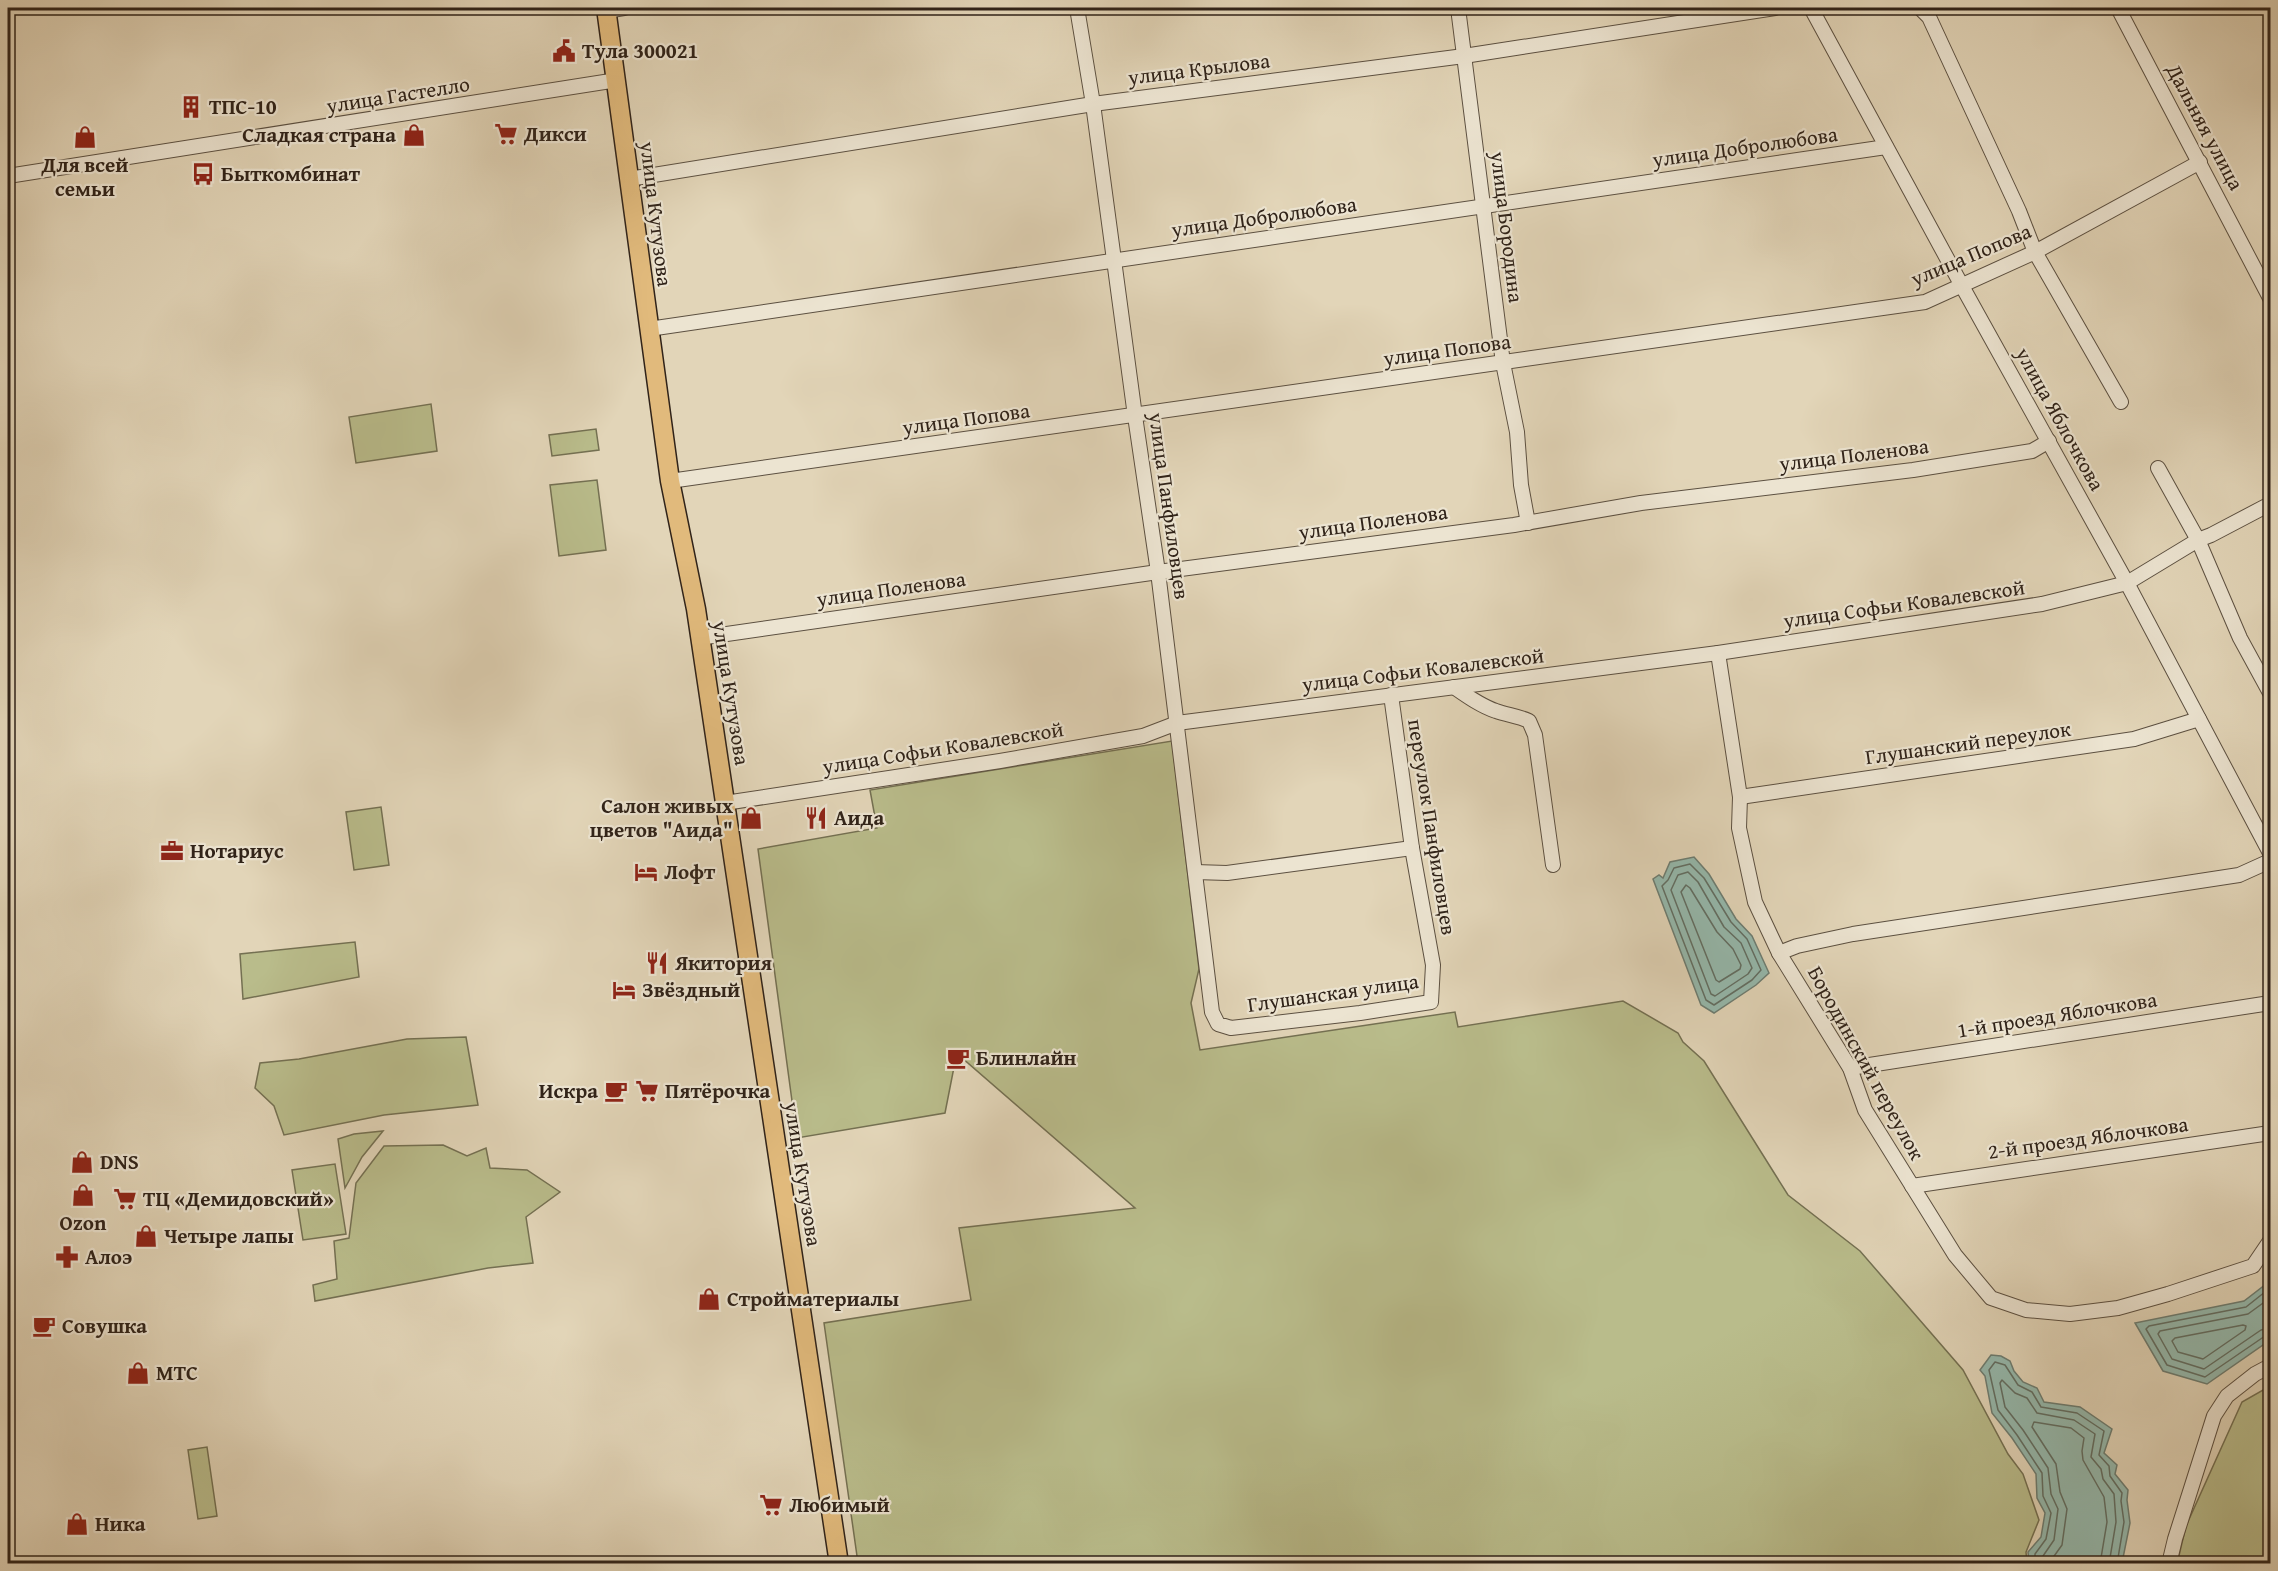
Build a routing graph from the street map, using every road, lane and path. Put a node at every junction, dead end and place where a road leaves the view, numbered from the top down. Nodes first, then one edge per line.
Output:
1 (1077, 8) edge
2 (1458, 8) edge
3 (1775, 8) edge
4 (1811, 8) edge
5 (1920, 8) edge
6 (2118, 8) edge
7 (612, 9) edge
8 (1464, 56) junction
9 (617, 80) junction
10 (1093, 104) junction
11 (1886, 147) junction
12 (2200, 162) junction
13 (8, 176) edge
14 (629, 179) junction
15 (1484, 206) junction
16 (2035, 252) junction
17 (1113, 261) junction
18 (1962, 286) junction
19 (2271, 298) edge
20 (649, 328) junction
21 (1503, 363) junction
22 (2121, 402) dead end
23 (1135, 416) junction
24 (2049, 441) junction
25 (2158, 468) dead end
26 (670, 481) junction
27 (2271, 504) edge
28 (1528, 523) junction
29 (2198, 540) junction
30 (1158, 572) junction
31 (2127, 583) junction
32 (699, 638) junction
33 (1718, 652) junction
34 (1454, 687) junction
35 (2271, 693) edge
36 (1390, 695) junction
37 (2199, 718) junction
38 (1177, 723) junction
39 (1740, 797) junction
40 (725, 803) junction
41 (1412, 848) junction
42 (2271, 853) edge
43 (2271, 861) edge
44 (1553, 865) dead end
45 (1195, 872) junction
46 (1779, 953) junction
47 (1433, 965) joint
48 (2271, 1003) edge
49 (1212, 1012) joint
50 (1850, 1068) junction
51 (2271, 1132) edge
52 (1912, 1186) junction
53 (2271, 1241) edge
54 (2271, 1366) edge
55 (839, 1563) edge
56 (2169, 1563) edge

1 - 10 street, улица Панфиловцев
2 - 8 street, улица Бородина
3 - 8 street, улица Крылова
4 - 11 street, улица Яблочкова
5 - 16 street
6 - 12 street, Дальняя улица
7 - 9 main road, улица Кутузова
8 - 10 street, улица Крылова
8 - 15 street, улица Бородина
9 - 13 street, улица Гастелло
9 - 14 main road, улица Кутузова
10 - 14 street, улица Крылова
10 - 17 street, улица Панфиловцев
11 - 15 street, улица Добролюбова
11 - 18 street, улица Яблочкова
12 - 16 street, улица Попова
12 - 19 street, Дальняя улица
14 - 20 main road, улица Кутузова
15 - 17 street, улица Добролюбова
15 - 21 street, улица Бородина
16 - 18 street, улица Попова
16 - 22 street
17 - 20 street, улица Добролюбова
17 - 23 street, улица Панфиловцев
18 - 21 street, улица Попова
18 - 24 street, улица Яблочкова
20 - 26 main road, улица Кутузова
21 - 23 street, улица Попова
21 - 28 street, улица Бородина
23 - 26 street, улица Попова
23 - 30 street, улица Панфиловцев
24 - 28 street, улица Поленова
24 - 31 street, улица Яблочкова
25 - 29 street
26 - 32 main road, улица Кутузова
27 - 29 street, улица Софьи Ковалевской
28 - 30 street, улица Поленова
29 - 31 street, улица Софьи Ковалевской
29 - 35 street
30 - 32 street, улица Поленова
30 - 38 street, улица Панфиловцев
31 - 33 street, улица Софьи Ковалевской
31 - 37 street, улица Яблочкова
32 - 40 main road, улица Кутузова
33 - 34 street, улица Софьи Ковалевской
33 - 39 street, Бородинский переулок
34 - 36 street, улица Софьи Ковалевской
34 - 44 street
36 - 38 street, улица Софьи Ковалевской
36 - 41 street, переулок Панфиловцев
37 - 39 street, Глушанский переулок
37 - 42 street, улица Яблочкова
38 - 40 street, улица Софьи Ковалевской
38 - 45 street, улица Панфиловцев
39 - 46 street, Бородинский переулок
40 - 55 main road, улица Кутузова
41 - 45 street
41 - 47 street, переулок Панфиловцев
43 - 46 street
45 - 49 street, улица Панфиловцев
46 - 50 street, Бородинский переулок
47 - 49 street, Глушанская улица
48 - 50 street, 1-й проезд Яблочкова
50 - 52 street, Бородинский переулок
51 - 52 street, 2-й проезд Яблочкова
52 - 53 street, Бородинский переулок
54 - 56 street

